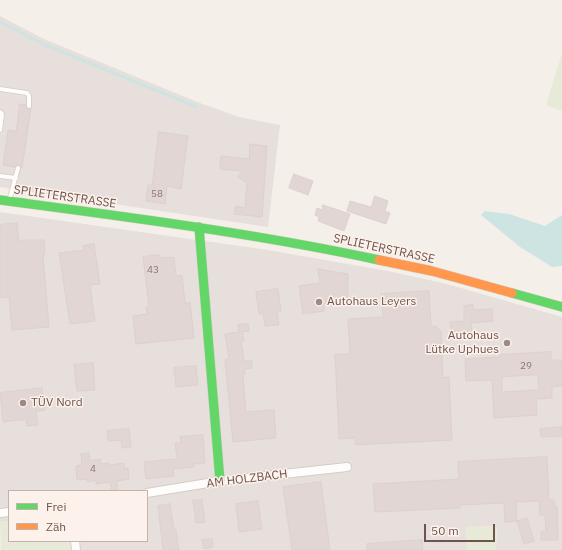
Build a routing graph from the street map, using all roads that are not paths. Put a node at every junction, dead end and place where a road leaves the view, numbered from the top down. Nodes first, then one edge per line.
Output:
1 (0, 89) edge
2 (29, 106) dead end
3 (0, 112) edge
4 (0, 130) edge
5 (18, 168) dead end
6 (0, 176) edge
7 (16, 178) junction
8 (4, 200) edge
9 (199, 227) junction
10 (562, 307) edge
11 (347, 468) dead end
12 (220, 481) junction
13 (148, 492) edge

1 - 2 lane
3 - 4 lane
5 - 7 lane
6 - 7 lane
7 - 8 lane
8 - 9 street, SPLIETERSTRASSE
9 - 10 street, SPLIETERSTRASSE
9 - 12 street
11 - 12 street, AM HOLZBACH
12 - 13 street, AM HOLZBACH

